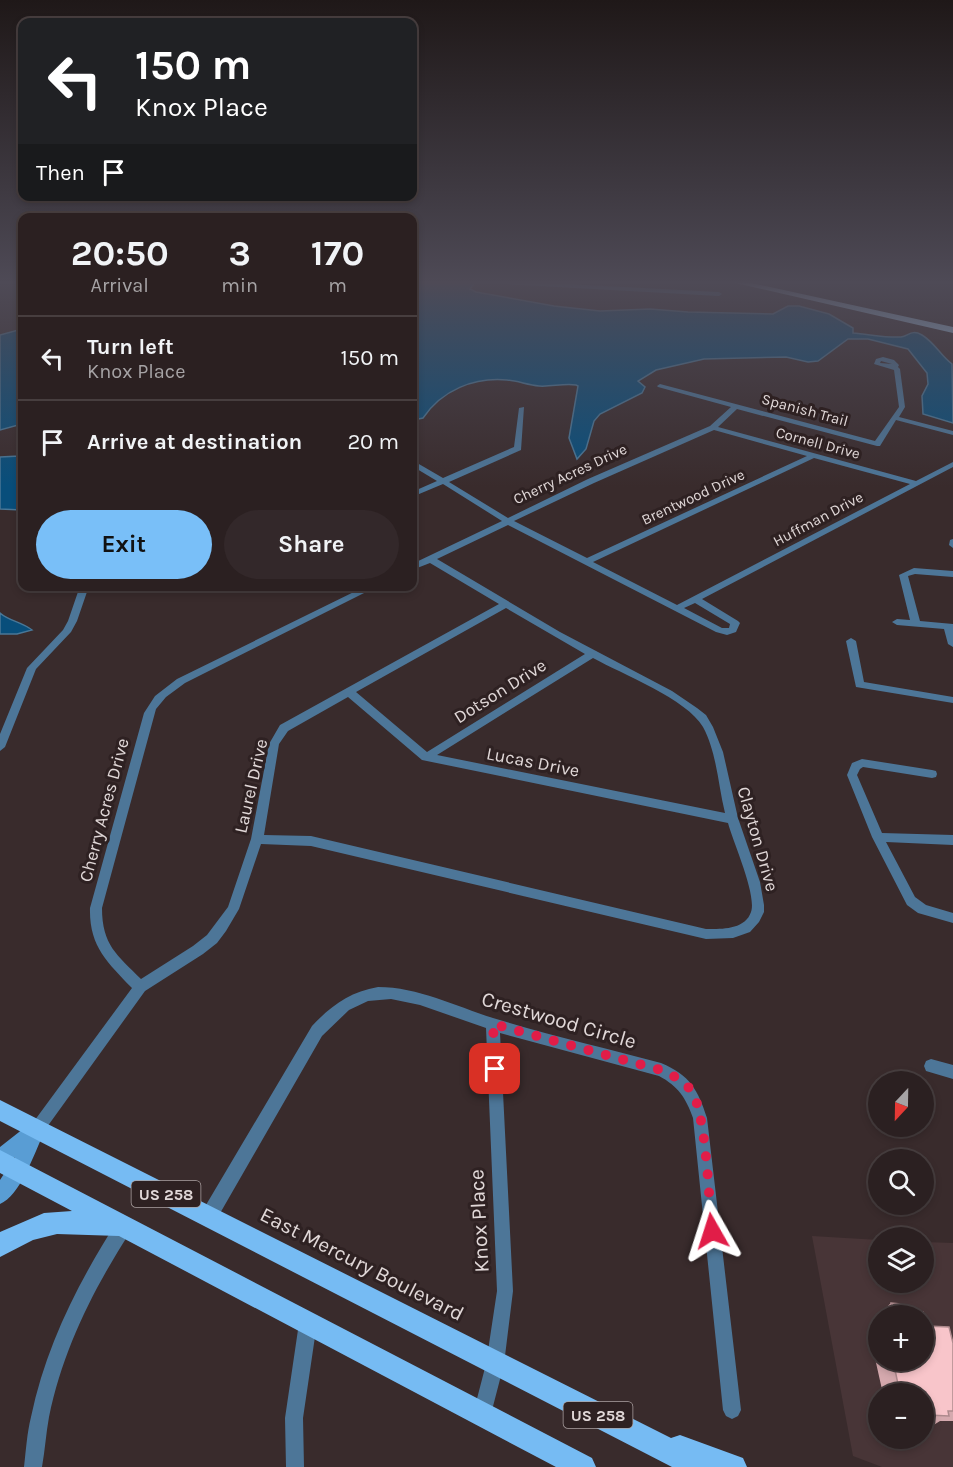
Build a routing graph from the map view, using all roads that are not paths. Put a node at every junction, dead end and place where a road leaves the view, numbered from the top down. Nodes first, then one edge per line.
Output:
1 (894, 367) dead end
2 (660, 386) dead end
3 (736, 405) junction
4 (522, 408) dead end
5 (895, 418) junction
6 (713, 428) junction
7 (953, 433) edge
8 (812, 456) junction
9 (953, 464) edge
10 (417, 465) edge
11 (444, 481) junction
12 (916, 483) junction
13 (417, 493) edge
14 (507, 522) junction
15 (430, 559) junction
16 (586, 562) junction
17 (417, 566) edge
18 (953, 574) edge
19 (82, 591) edge
20 (364, 591) edge
21 (696, 599) junction
22 (506, 604) junction
23 (678, 608) junction
24 (897, 622) dead end
25 (916, 624) junction
26 (950, 627) edge
27 (851, 641) dead end
28 (953, 645) edge
29 (592, 654) junction
30 (348, 692) junction
31 (953, 700) edge
32 (0, 747) edge
33 (426, 757) junction
34 (932, 774) dead end
35 (732, 819) junction
36 (878, 837) junction
37 (257, 839) junction
38 (953, 840) edge
39 (953, 918) edge
40 (140, 987) junction
41 (493, 1024) junction
42 (931, 1066) dead end
43 (953, 1072) edge
44 (0, 1110) edge
45 (37, 1129) junction
46 (6, 1163) edge
47 (0, 1195) edge
48 (209, 1216) junction
49 (124, 1226) junction
50 (0, 1245) edge
51 (308, 1322) junction
52 (495, 1364) junction
53 (732, 1410) dead end
54 (482, 1414) junction
55 (620, 1427) junction
56 (33, 1467) edge
57 (295, 1467) edge
58 (583, 1467) edge
59 (700, 1467) edge
60 (734, 1467) edge

1 - 5 street, Spanish Trail
2 - 3 street, Spanish Trail
3 - 5 street, Spanish Trail
3 - 6 street, Cherry Acres Drive
4 - 11 street
5 - 7 street
6 - 8 street, Cornell Drive
6 - 14 street, Cherry Acres Drive
8 - 12 street, Cornell Drive
8 - 16 street, Brentwood Drive
9 - 12 street, Huffman Drive
10 - 11 street
11 - 13 street
11 - 14 street
12 - 21 street, Huffman Drive
14 - 15 street, Cherry Acres Drive
14 - 16 street
15 - 17 street, Cherry Acres Drive
15 - 22 street, Clayton Drive
16 - 23 street
18 - 25 street
19 - 32 street
20 - 40 street, Cherry Acres Drive
21 - 23 street, Huffman Drive
21 - 23 street
22 - 29 street, Clayton Drive
22 - 30 street, Laurel Drive
24 - 25 street
25 - 26 street
26 - 28 street
27 - 31 street
29 - 33 street, Dotson Drive
29 - 35 street, Clayton Drive
30 - 33 street, Lucas Drive
30 - 37 street, Laurel Drive
33 - 35 street, Lucas Drive
34 - 36 street
35 - 37 street, Clayton Drive
36 - 38 street
36 - 39 street
37 - 40 street, Laurel Drive
40 - 45 street
41 - 48 street, Crestwood Circle
41 - 52 street, Knox Place
41 - 53 street, Crestwood Circle
42 - 43 street
44 - 45 main road, East Mercury Boulevard / US 258
45 - 46 main road
45 - 48 main road, East Mercury Boulevard / US 258
46 - 47 main road
46 - 49 main road, US 258
48 - 52 main road, East Mercury Boulevard / US 258
49 - 50 main road
49 - 51 main road, US 258
49 - 56 street
51 - 54 main road, US 258
51 - 57 street
52 - 54 street, Knox Place
52 - 55 main road, East Mercury Boulevard / US 258
54 - 58 main road, US 258
55 - 59 main road, East Mercury Boulevard / US 258
55 - 60 main road

